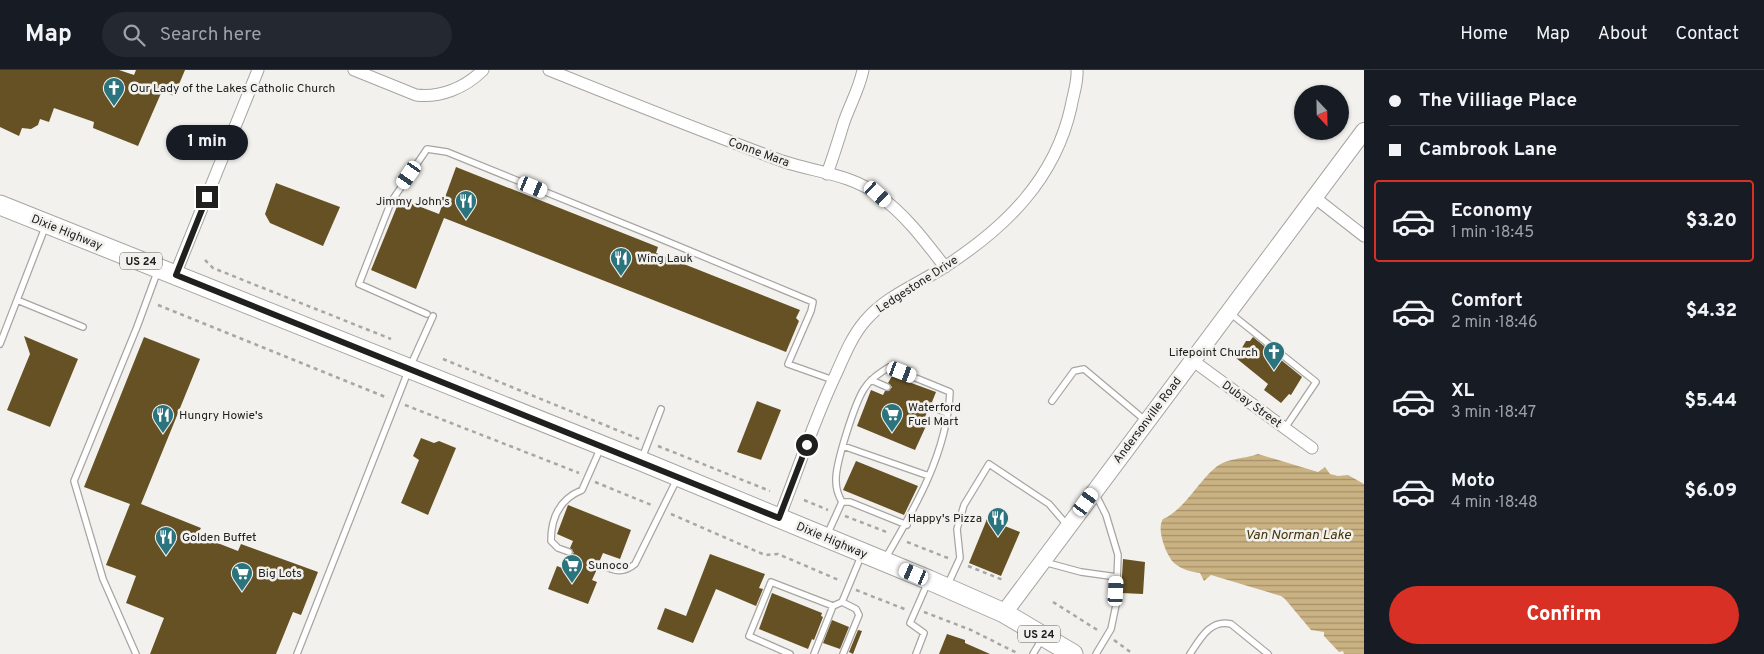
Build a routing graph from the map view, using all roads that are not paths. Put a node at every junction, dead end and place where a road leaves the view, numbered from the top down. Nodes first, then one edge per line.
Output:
1 (258, 70) edge
2 (354, 70) edge
3 (483, 70) edge
4 (549, 70) edge
5 (863, 70) edge
6 (1077, 70) edge
7 (1364, 131) edge
8 (827, 174) junction
9 (1314, 197) junction
10 (0, 205) edge
11 (47, 223) junction
12 (1364, 236) edge
13 (945, 267) junction
14 (167, 271) junction
15 (17, 300) junction
16 (1228, 311) junction
17 (83, 327) dead end
18 (0, 344) edge
19 (1192, 360) junction
20 (409, 369) junction
21 (833, 380) junction
22 (871, 380) junction
23 (886, 387) dead end
24 (1052, 401) dead end
25 (930, 406) dead end
26 (661, 409) dead end
27 (947, 413) junction
28 (1146, 421) junction
29 (1285, 428) junction
30 (602, 445) junction
31 (843, 446) junction
32 (1312, 448) dead end
33 (641, 461) junction
34 (678, 476) junction
35 (929, 476) junction
36 (1094, 492) junction
37 (842, 502) junction
38 (779, 518) junction
39 (907, 525) junction
40 (1068, 527) junction
41 (826, 538) junction
42 (568, 552) dead end
43 (863, 553) junction
44 (884, 561) junction
45 (1042, 562) junction
46 (598, 564) dead end
47 (1117, 577) junction
48 (937, 584) junction
49 (842, 602) junction
50 (833, 606) junction
51 (1004, 613) junction
52 (1043, 636) junction
53 (136, 654) edge
54 (297, 654) edge
55 (790, 654) edge
56 (814, 654) edge
57 (843, 654) edge
58 (916, 654) edge
59 (1033, 654) edge
60 (1073, 654) edge
61 (1096, 654) edge
62 (1190, 654) edge
63 (1268, 654) edge

1 - 14 street
2 - 3 street
4 - 8 street, Conne Mara
5 - 8 street
6 - 13 street, Ledgestone Drive
7 - 9 street, Andersonville Road
8 - 13 street, Conne Mara
9 - 12 street
9 - 16 street, Andersonville Road
10 - 11 main road, Dixie Highway / US 24
11 - 14 main road, Dixie Highway / US 24
11 - 15 lane
13 - 21 street, Ledgestone Drive
14 - 20 main road, Dixie Highway / US 24
14 - 53 lane
15 - 17 lane
15 - 18 lane
16 - 19 street, Andersonville Road
16 - 29 lane
19 - 28 street, Andersonville Road
19 - 29 street, Dubay Street
20 - 21 lane
20 - 30 main road, Dixie Highway / US 24
20 - 54 lane
21 - 38 street, Ledgestone Drive
22 - 23 lane
22 - 27 lane
22 - 31 lane
24 - 28 lane
25 - 27 lane
26 - 33 lane
27 - 35 lane
28 - 36 street, Andersonville Road
29 - 32 street, Dubay Street
30 - 33 main road, Dixie Highway / US 24
30 - 42 lane
31 - 35 lane
31 - 37 lane
33 - 34 main road, Dixie Highway / US 24
34 - 38 main road, Dixie Highway / US 24
34 - 46 lane
35 - 39 lane
36 - 40 street, Andersonville Road
36 - 47 lane
37 - 39 lane
37 - 41 lane
38 - 41 main road, Dixie Highway / US 24
39 - 44 lane
40 - 45 street, Andersonville Road
40 - 48 lane
41 - 43 main road, Dixie Highway / US 24
43 - 44 main road, Dixie Highway / US 24
43 - 49 lane
44 - 48 main road, Dixie Highway / US 24
45 - 47 lane
45 - 51 street, Andersonville Road
47 - 61 lane
48 - 51 main road, Dixie Highway / US 24
48 - 58 lane
49 - 50 lane
49 - 57 lane
50 - 55 lane
50 - 56 lane
51 - 52 main road, Dixie Highway / US 24
52 - 59 lane
52 - 60 main road, Dixie Highway / US 24
62 - 63 lane

